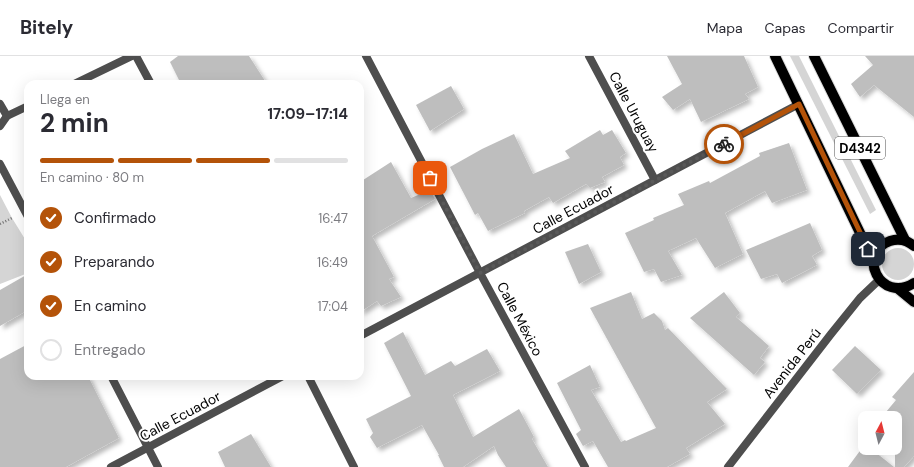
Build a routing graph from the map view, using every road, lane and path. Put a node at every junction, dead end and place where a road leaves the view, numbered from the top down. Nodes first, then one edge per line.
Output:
1 (132, 56) edge
2 (136, 56) edge
3 (366, 56) edge
4 (590, 56) edge
5 (775, 56) edge
6 (814, 56) edge
7 (82, 80) edge
8 (149, 80) edge
9 (0, 104) edge
10 (799, 104) junction
11 (24, 108) edge
12 (7, 116) junction
13 (0, 126) edge
14 (0, 164) edge
15 (655, 180) junction
16 (24, 209) edge
17 (12, 218) dead end
18 (0, 224) edge
19 (911, 243) edge
20 (874, 262) junction
21 (480, 273) junction
22 (880, 280) junction
23 (914, 283) edge
24 (897, 288) junction
25 (914, 302) edge
26 (364, 334) edge
27 (113, 380) edge
28 (276, 380) edge
29 (310, 380) edge
30 (148, 448) junction
31 (111, 467) edge
32 (158, 467) edge
33 (354, 467) edge
34 (585, 467) edge
35 (728, 467) edge

1 - 7 street
2 - 8 street
3 - 21 street, Calle México
4 - 15 street, Calle Uruguay
5 - 10 main road, D4342
6 - 19 main road, D4342
9 - 12 street
10 - 15 street, Calle Ecuador
10 - 20 main road, D4342
11 - 12 street
12 - 13 street
14 - 16 street
15 - 21 street, Calle Ecuador
17 - 18 path
19 - 20 main road, D4342
20 - 22 main road, D4342
21 - 26 street, Calle Ecuador
21 - 34 street, Calle México
22 - 24 main road
22 - 35 street, Avenida Perú
23 - 24 main road
24 - 25 main road
27 - 30 street
28 - 30 street, Calle Ecuador
29 - 33 street
30 - 31 street, Calle Ecuador
30 - 32 street

